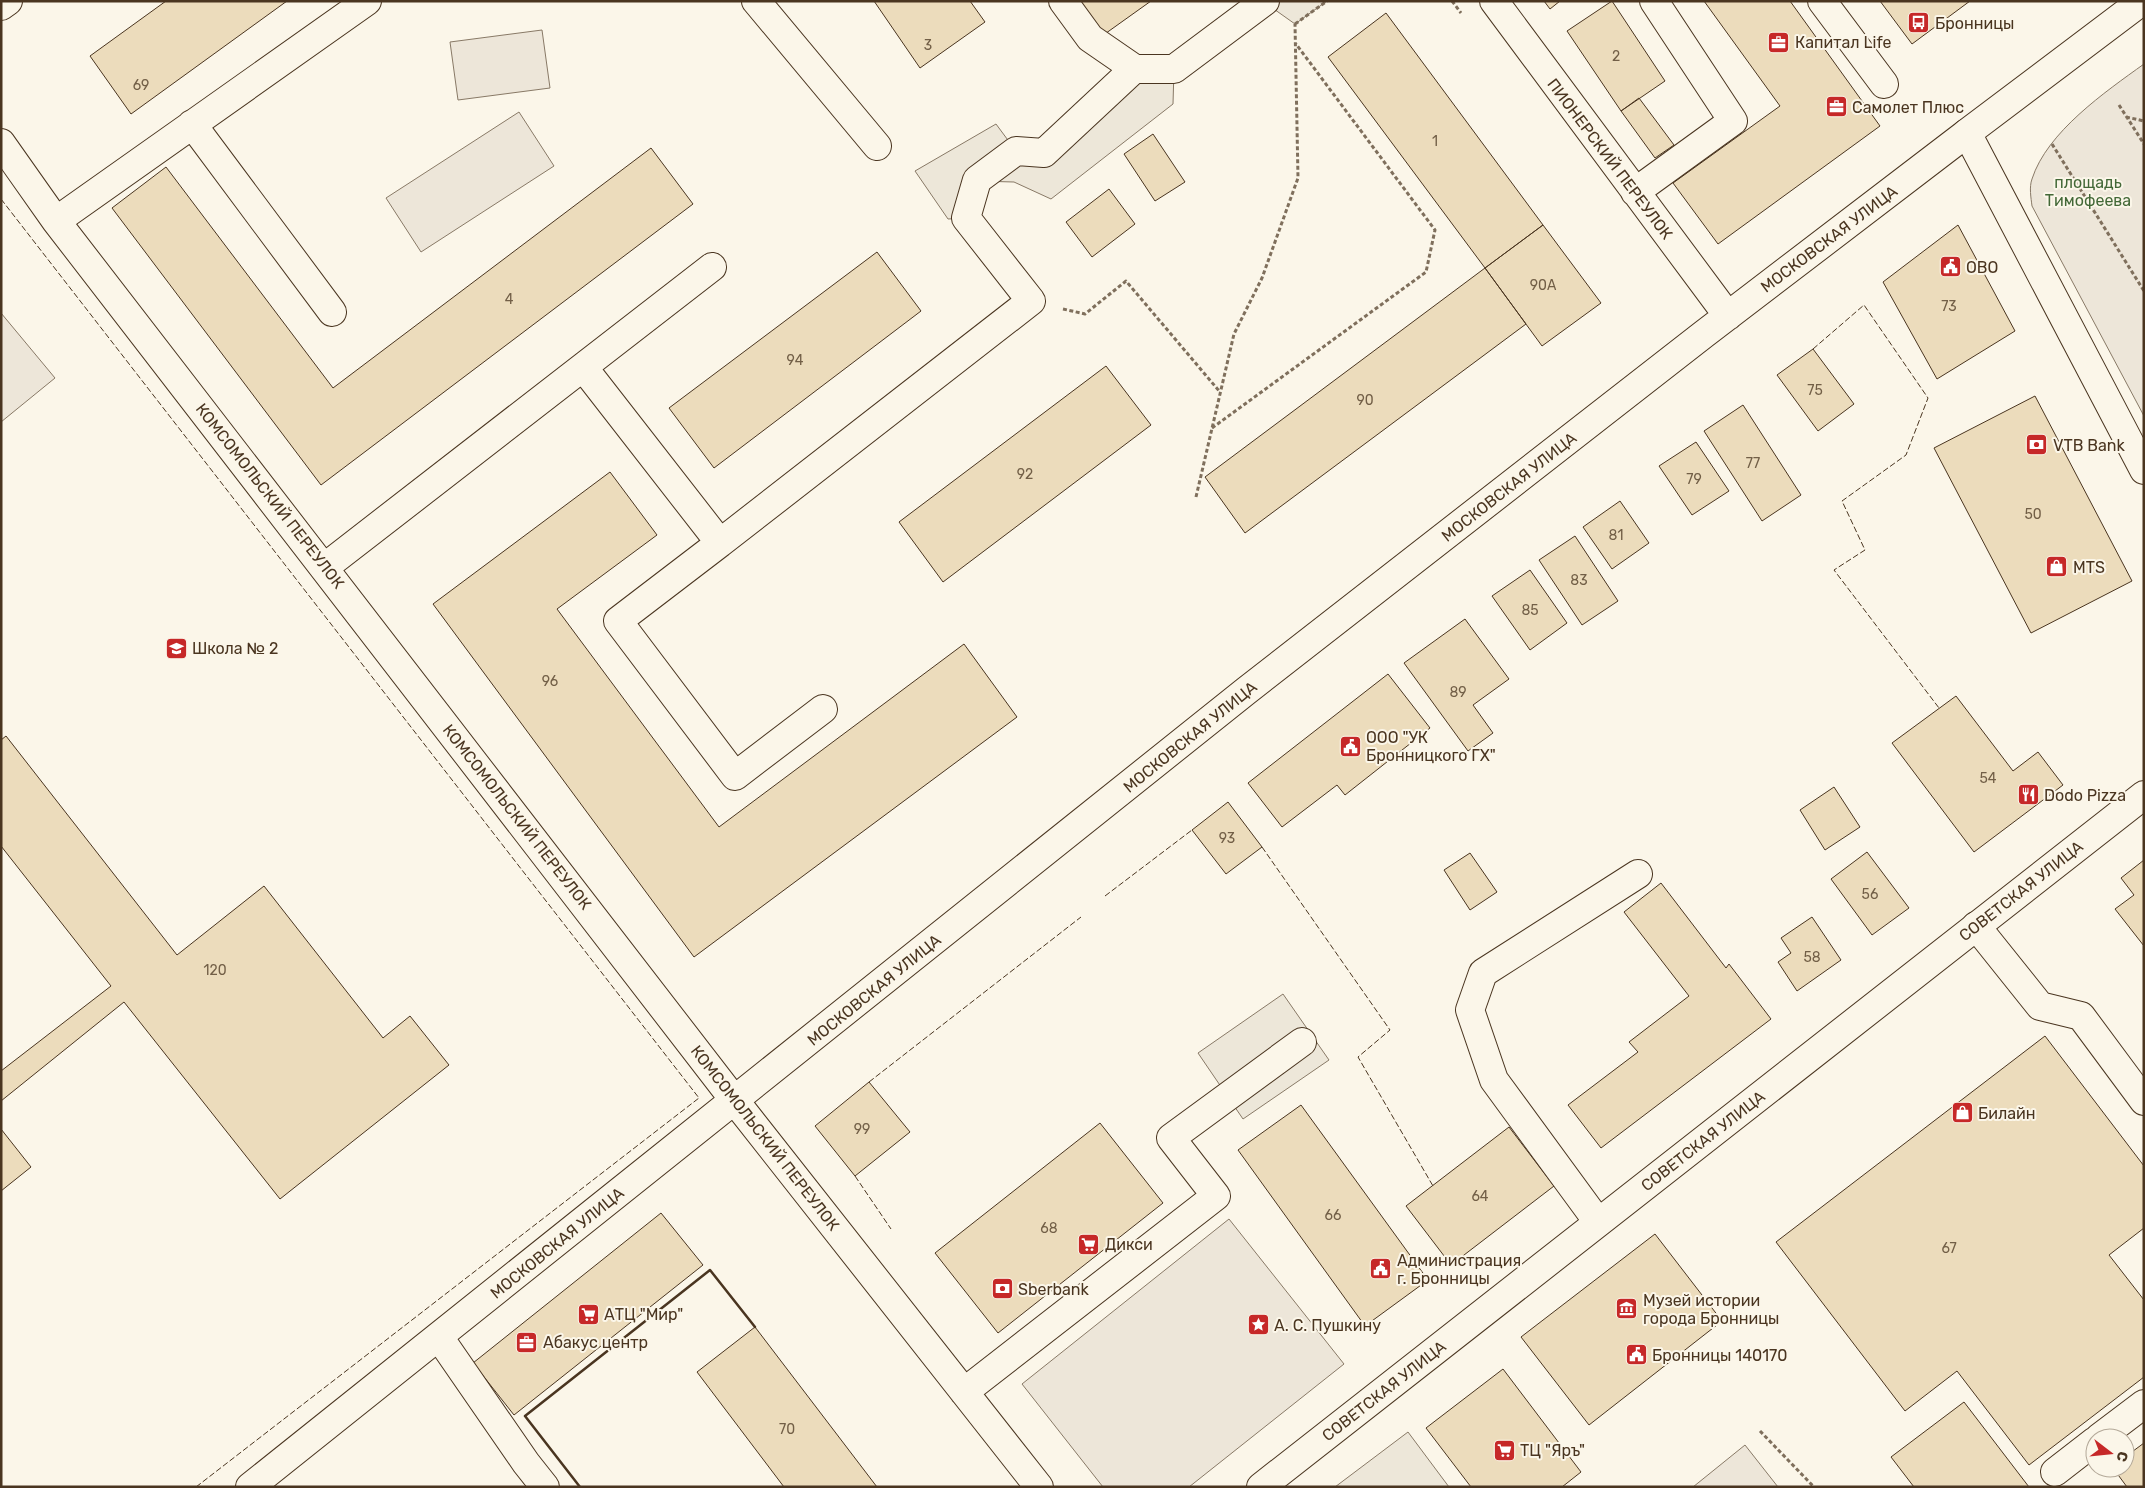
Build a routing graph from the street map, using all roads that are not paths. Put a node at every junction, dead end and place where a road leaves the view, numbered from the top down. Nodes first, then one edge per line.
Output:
1 (8, 1) edge
2 (367, 1) edge
3 (756, 1) edge
4 (1063, 1) edge
5 (1265, 1) edge
6 (1494, 1) edge
7 (1654, 1) edge
8 (1822, 1) edge
9 (2142, 1) edge
10 (1, 6) edge
11 (1134, 69) junction
12 (1884, 84) dead end
13 (192, 124) junction
14 (1967, 133) junction
15 (1, 143) edge
16 (877, 146) dead end
17 (1635, 192) junction
18 (56, 221) junction
19 (712, 267) dead end
20 (332, 312) dead end
21 (1728, 316) junction
22 (583, 367) junction
23 (2144, 470) edge
24 (720, 542) junction
25 (325, 566) junction
26 (823, 709) dead end
27 (2144, 795) edge
28 (1638, 874) dead end
29 (1976, 926) junction
30 (1302, 1042) dead end
31 (735, 1101) junction
32 (2144, 1101) edge
33 (1598, 1222) junction
34 (439, 1337) junction
35 (964, 1392) junction
36 (2144, 1404) edge
37 (2112, 1428) edge
38 (2085, 1449) edge
39 (2055, 1472) dead end
40 (250, 1487) edge
41 (545, 1487) edge
42 (1039, 1487) edge
43 (1261, 1487) edge

1 - 10 street
2 - 13 street
3 - 16 street
4 - 11 street
5 - 11 street
6 - 17 street, ПИОНЕРСКИЙ ПЕРЕУЛОК
7 - 17 street
8 - 12 street
9 - 14 street, МОСКОВСКАЯ УЛИЦА
11 - 24 street
13 - 18 street
13 - 20 street
14 - 21 street, МОСКОВСКАЯ УЛИЦА
14 - 23 street
15 - 18 street, КОМСОМОЛЬСКИЙ ПЕРЕУЛОК
17 - 21 street, ПИОНЕРСКИЙ ПЕРЕУЛОК
18 - 25 street, КОМСОМОЛЬСКИЙ ПЕРЕУЛОК
19 - 22 street
21 - 31 street, МОСКОВСКАЯ УЛИЦА
22 - 24 street
22 - 25 street
24 - 26 street
25 - 31 street, КОМСОМОЛЬСКИЙ ПЕРЕУЛОК
27 - 29 street, СОВЕТСКАЯ УЛИЦА
28 - 33 street
29 - 32 street
29 - 33 street, СОВЕТСКАЯ УЛИЦА
30 - 35 street
31 - 34 street, МОСКОВСКАЯ УЛИЦА
31 - 35 street, КОМСОМОЛЬСКИЙ ПЕРЕУЛОК
33 - 43 street, СОВЕТСКАЯ УЛИЦА
34 - 40 street, МОСКОВСКАЯ УЛИЦА
34 - 41 street
35 - 42 street, КОМСОМОЛЬСКИЙ ПЕРЕУЛОК
36 - 37 street
38 - 39 street

